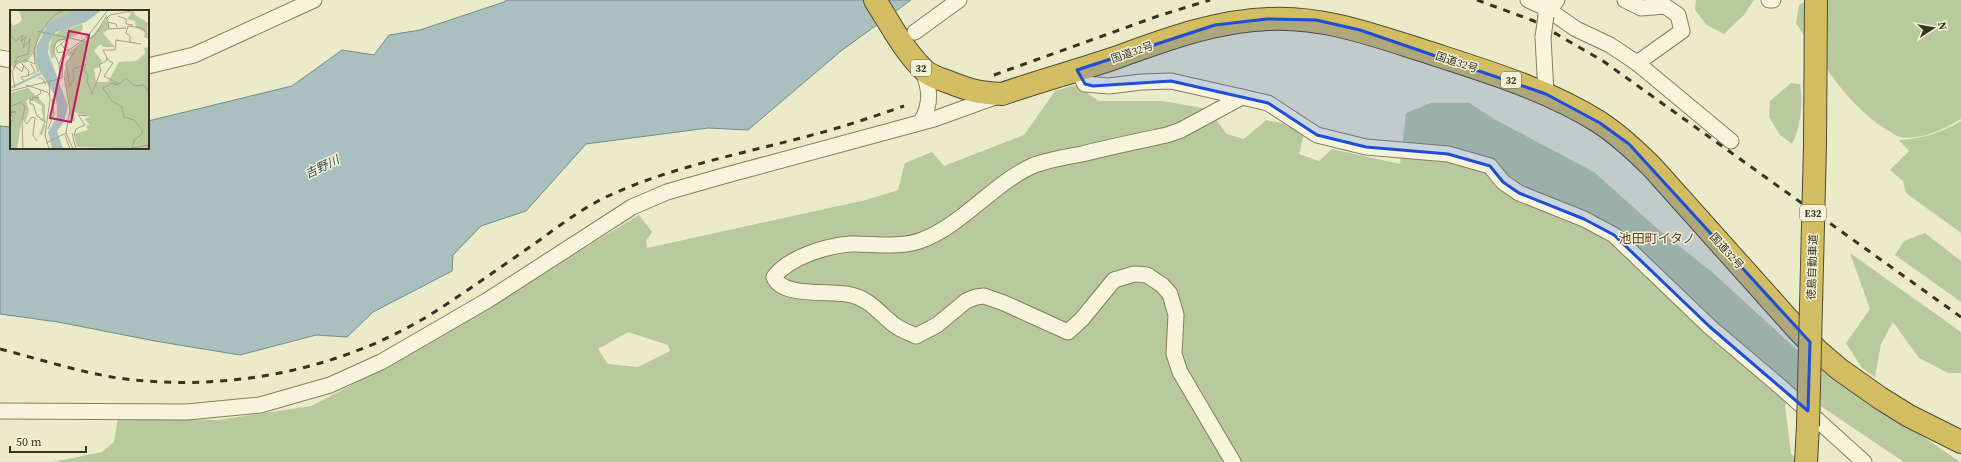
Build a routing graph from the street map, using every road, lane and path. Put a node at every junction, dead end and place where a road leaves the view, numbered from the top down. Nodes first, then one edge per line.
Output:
1 (314, 0) edge
2 (875, 0) edge
3 (959, 0) edge
4 (1528, 0) edge
5 (1625, 0) edge
6 (1769, 0) edge
7 (1773, 0) edge
8 (1816, 0) edge
9 (1550, 8) edge
10 (915, 32) dead end
11 (0, 58) edge
12 (10, 60) edge
13 (1637, 63) junction
14 (149, 66) edge
15 (1077, 70) junction
16 (938, 86) junction
17 (1002, 94) junction
18 (1546, 94) junction
19 (1242, 97) junction
20 (921, 122) junction
21 (1731, 141) dead end
22 (0, 411) edge
23 (1961, 442) edge
24 (1233, 462) edge
25 (1806, 462) edge
26 (1864, 462) edge

1 - 14 street
2 - 16 highway, 国道32号 / 32
3 - 10 street
4 - 9 street
5 - 13 street
6 - 7 street
8 - 25 highway, 徳島自動車道 / E32, bridge
9 - 13 street
9 - 18 street, bridge
11 - 12 street
13 - 21 street
15 - 17 highway, 国道32号 / 32
15 - 18 highway, 国道32号 / 32
15 - 19 street
16 - 17 highway, 国道32号 / 32
16 - 20 street
17 - 20 street
18 - 23 highway, 国道32号 / 32
19 - 24 street
19 - 26 street
20 - 22 street

